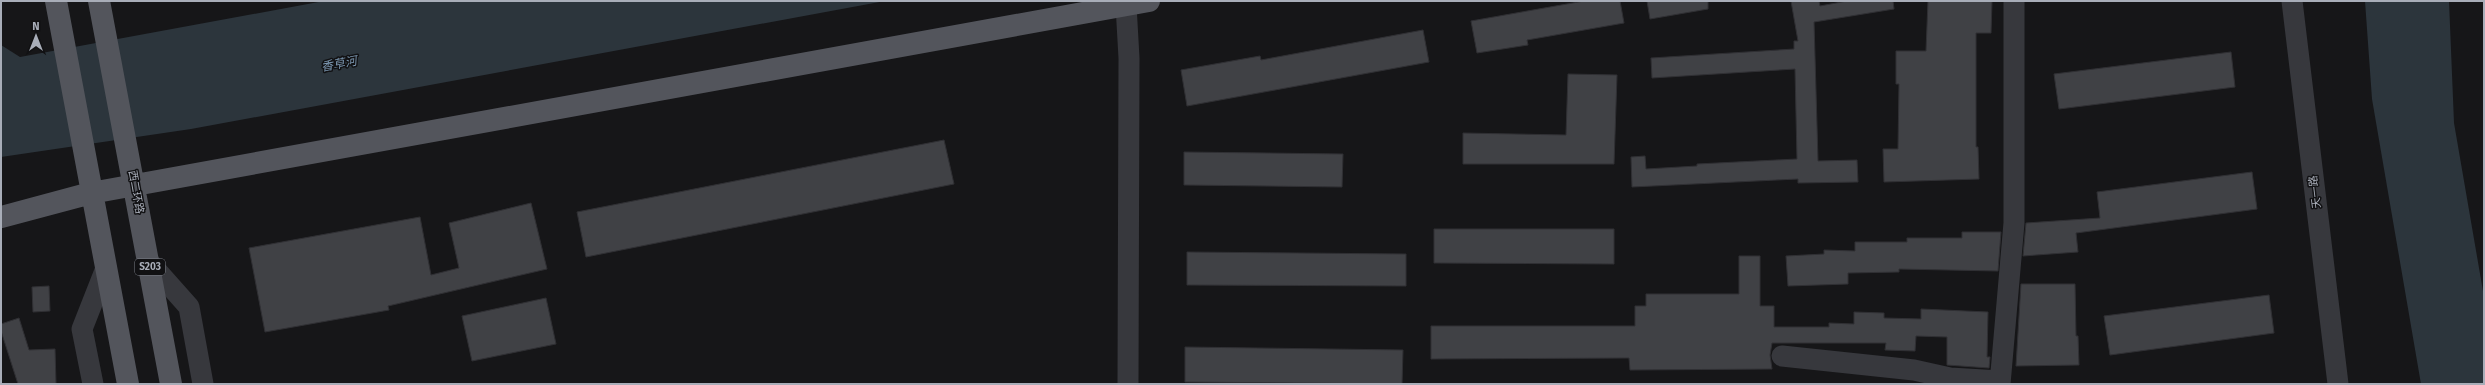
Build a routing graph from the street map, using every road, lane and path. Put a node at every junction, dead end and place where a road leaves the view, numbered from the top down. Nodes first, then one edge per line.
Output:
1 (56, 1) edge
2 (1149, 1) edge
3 (2014, 1) edge
4 (2292, 1) edge
5 (1126, 5) junction
6 (100, 7) edge
7 (135, 186) junction
8 (92, 193) junction
9 (1, 217) edge
10 (149, 262) junction
11 (106, 268) junction
12 (1782, 356) dead end
13 (2000, 383) edge
14 (93, 384) edge
15 (128, 384) edge
16 (171, 384) edge
17 (203, 384) edge
18 (1128, 384) edge
19 (2338, 384) edge

1 - 8 main road
2 - 5 main road
3 - 13 street
4 - 19 street, 天一路
5 - 7 main road
5 - 18 street
6 - 7 main road, 西二环路 / S203
7 - 8 main road
7 - 10 main road, 西二环路 / S203
8 - 9 main road
8 - 11 main road
10 - 16 main road, 西二环路 / S203
10 - 17 street
11 - 14 street
11 - 15 main road
12 - 13 street

